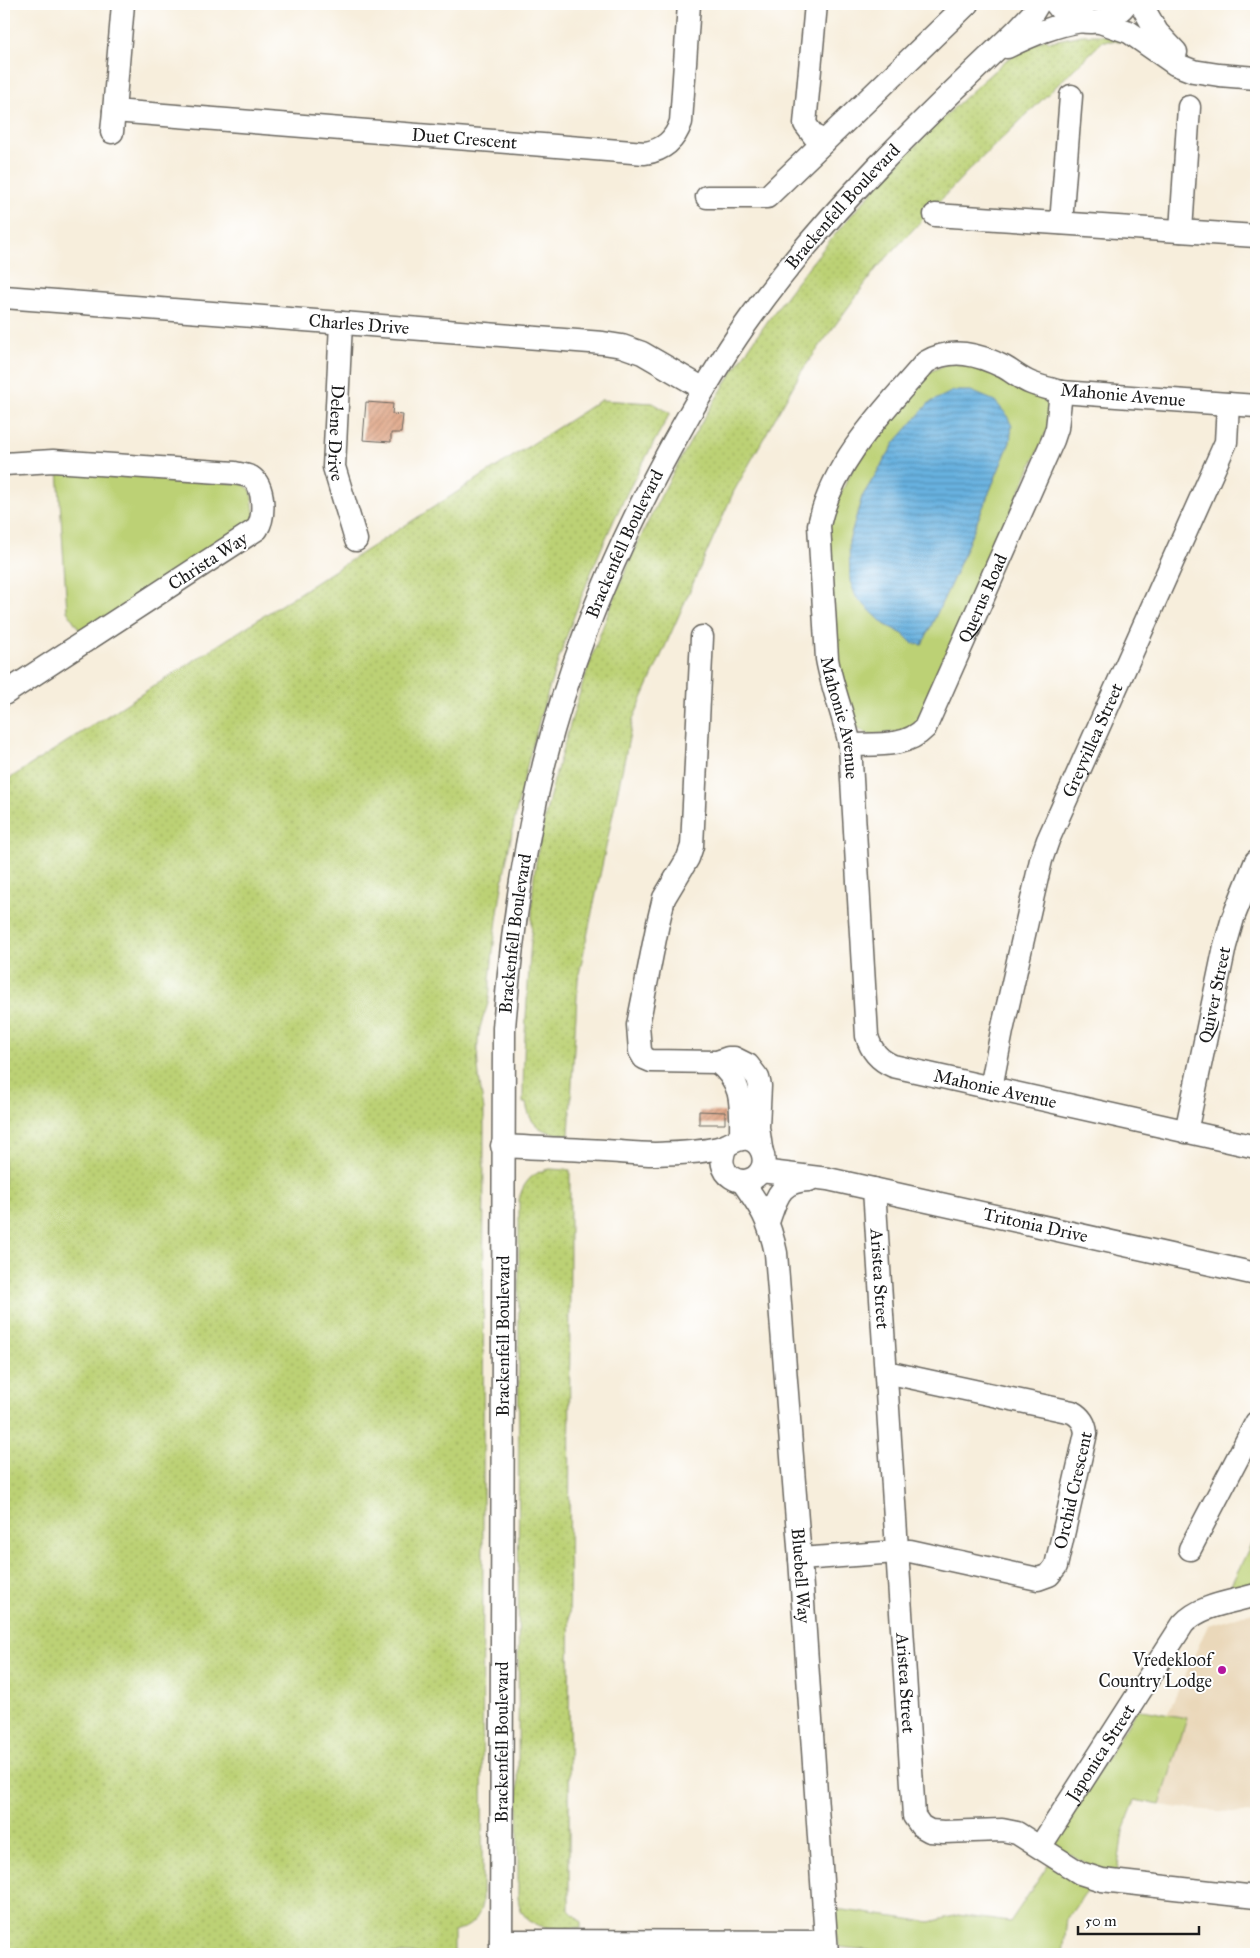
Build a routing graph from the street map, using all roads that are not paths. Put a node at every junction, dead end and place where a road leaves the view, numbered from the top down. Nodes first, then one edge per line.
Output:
1 (122, 4) edge
2 (689, 4) edge
3 (816, 4) edge
4 (967, 4) edge
5 (1038, 4) edge
6 (1056, 4) edge
7 (1126, 4) edge
8 (1141, 4) edge
9 (1091, 22) junction
10 (990, 55) junction
11 (1219, 75) junction
12 (1256, 78) edge
13 (1071, 96) dead end
14 (1189, 107) dead end
15 (825, 141) junction
16 (707, 197) dead end
17 (935, 214) dead end
18 (1061, 223) junction
19 (1181, 232) junction
20 (1256, 236) edge
21 (4, 297) edge
22 (341, 323) junction
23 (704, 389) junction
24 (1061, 392) junction
25 (1228, 404) junction
26 (1256, 406) edge
27 (4, 464) edge
28 (356, 540) dead end
29 (702, 637) dead end
30 (4, 694) edge
31 (850, 745) junction
32 (1256, 861) edge
33 (717, 1062) junction
34 (991, 1088) junction
35 (1186, 1132) junction
36 (734, 1142) junction
37 (502, 1146) junction
38 (1256, 1147) edge
39 (654, 1154) junction
40 (752, 1168) junction
41 (821, 1177) junction
42 (874, 1189) junction
43 (765, 1216) junction
44 (1256, 1274) edge
45 (886, 1372) junction
46 (1256, 1423) edge
47 (1190, 1549) dead end
48 (897, 1552) junction
49 (800, 1559) junction
50 (1256, 1595) edge
51 (1040, 1848) junction
52 (1256, 1897) edge
53 (501, 1947) edge
54 (734, 1948) edge
55 (826, 1948) edge

1 - 2 street, Duet Crescent
3 - 15 street
4 - 15 street
5 - 10 street, Brackenfell Boulevard
6 - 9 street
7 - 9 street
8 - 11 street
9 - 10 street, Brackenfell Boulevard
9 - 11 street
10 - 23 street, Brackenfell Boulevard
11 - 12 street
13 - 18 street
14 - 19 street
15 - 16 street
17 - 18 street
18 - 19 street
19 - 20 street
21 - 22 street, Charles Drive
22 - 23 street, Charles Drive
22 - 28 street, Delene Drive
23 - 37 street, Brackenfell Boulevard
24 - 25 street, Mahonie Avenue
24 - 31 street, Querus Road
24 - 31 street, Mahonie Avenue
25 - 26 street, Mahonie Avenue
25 - 34 street, Greyvillea Street
27 - 30 street, Christa Way
29 - 33 street
31 - 34 street, Mahonie Avenue
32 - 35 street, Quiver Street
33 - 36 street
33 - 40 street
34 - 35 street, Mahonie Avenue
35 - 38 street, Mahonie Avenue
36 - 39 street
36 - 40 street
36 - 40 street
37 - 39 street
37 - 53 street, Brackenfell Boulevard
39 - 40 street
40 - 41 street, Tritonia Drive
40 - 43 street
41 - 42 street, Tritonia Drive
41 - 43 street
42 - 44 street, Tritonia Drive
42 - 45 street, Aristea Street
43 - 49 street, Bluebell Way
45 - 48 street, Aristea Street
45 - 48 street, Orchid Crescent
46 - 47 street
48 - 49 street
48 - 51 street, Aristea Street
49 - 55 street, Bluebell Way
50 - 51 street, Japonica Street
51 - 52 street, Aristea Street
53 - 54 street
54 - 55 street

